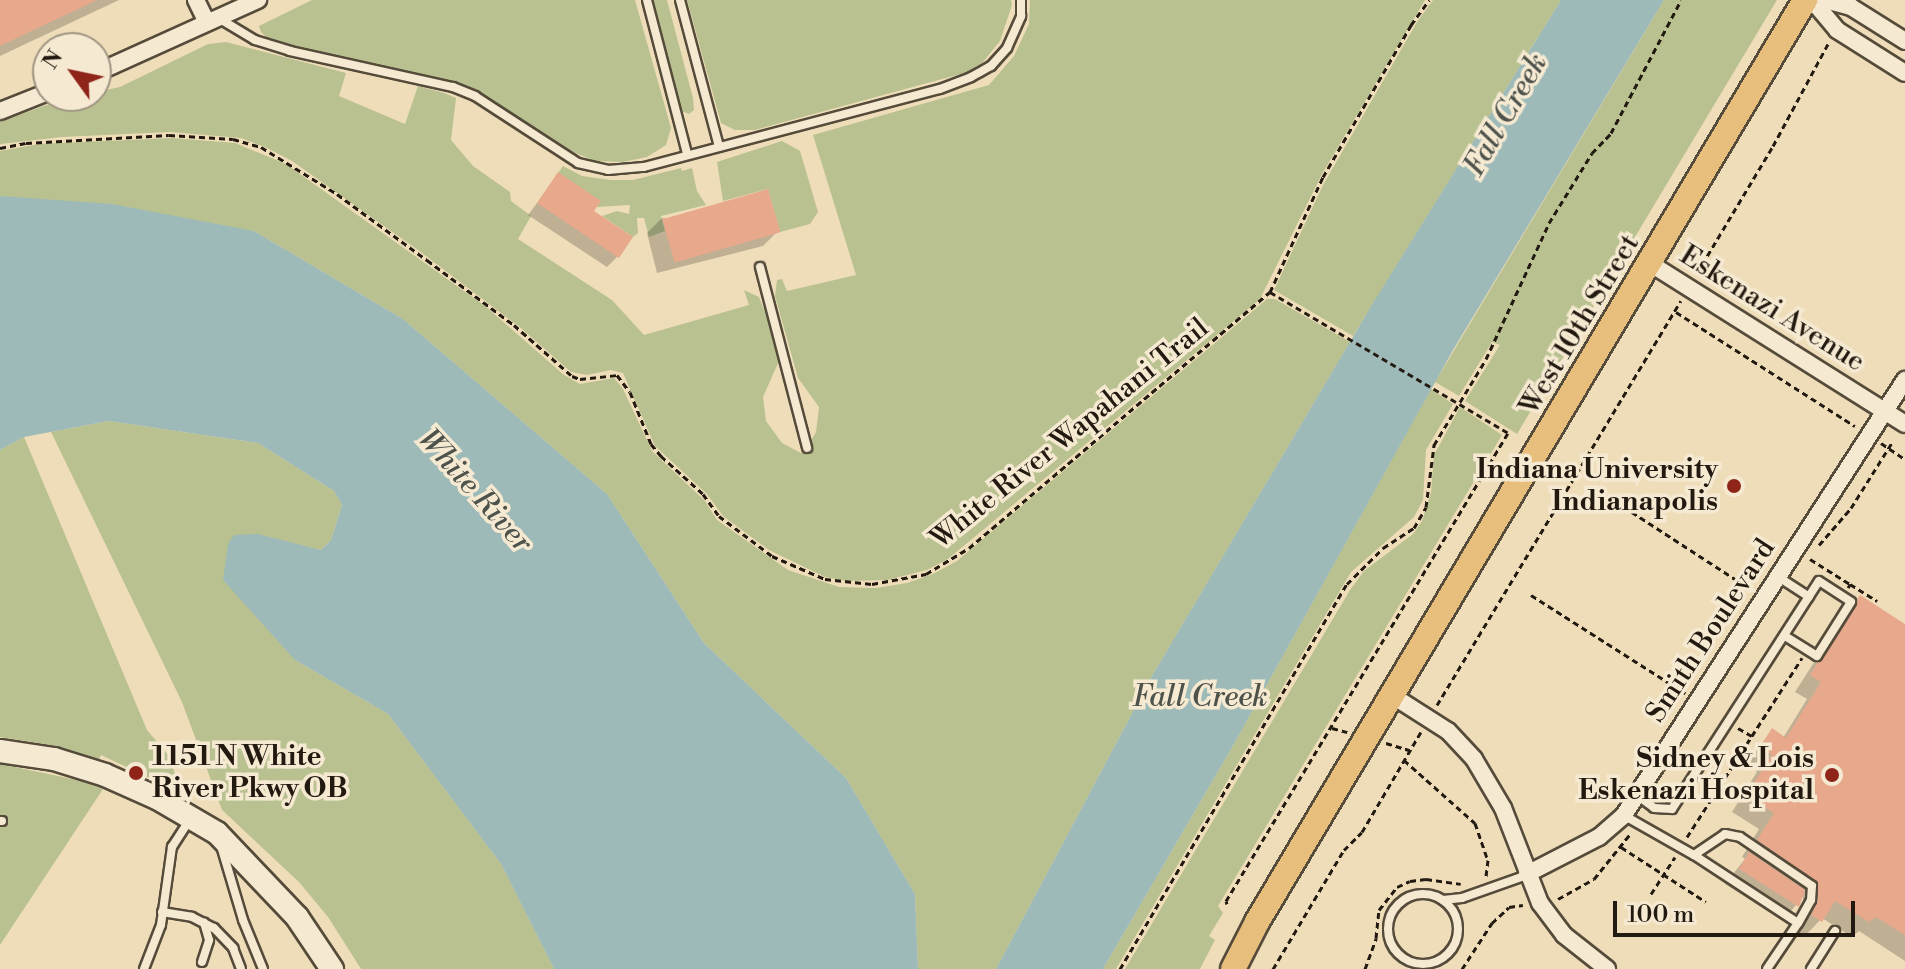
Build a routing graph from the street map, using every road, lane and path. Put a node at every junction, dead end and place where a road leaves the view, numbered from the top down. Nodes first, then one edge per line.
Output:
1 (196, 0) edge
2 (258, 0) edge
3 (647, 0) edge
4 (680, 0) edge
5 (1021, 0) edge
6 (1429, 0) edge
7 (1681, 0) edge
8 (1805, 0) edge
9 (1812, 0) edge
10 (1825, 0) edge
11 (213, 21) junction
12 (1905, 41) edge
13 (1828, 44) dead end
14 (112, 66) edge
15 (1905, 73) edge
16 (32, 98) edge
17 (0, 111) edge
18 (719, 147) junction
19 (0, 148) edge
20 (687, 154) junction
21 (1704, 260) dead end
22 (1651, 264) junction
23 (760, 267) dead end
24 (1270, 292) junction
25 (1905, 380) edge
26 (1885, 411) junction
27 (1905, 424) edge
28 (1870, 436) junction
29 (807, 448) dead end
30 (1905, 459) edge
31 (1598, 490) dead end
32 (1808, 558) dead end
33 (1777, 576) junction
34 (1850, 584) junction
35 (1531, 595) dead end
36 (1763, 596) junction
37 (1842, 596) junction
38 (1809, 597) junction
39 (1877, 601) dead end
40 (1785, 636) junction
41 (1808, 650) junction
42 (1447, 689) dead end
43 (1393, 696) junction
44 (1696, 700) junction
45 (1731, 723) junction
46 (1752, 736) junction
47 (1410, 750) dead end
48 (0, 751) edge
49 (1404, 760) junction
50 (1636, 795) junction
51 (1624, 815) junction
52 (192, 817) junction
53 (217, 833) junction
54 (1621, 847) dead end
55 (1681, 847) junction
56 (1694, 855) junction
57 (1527, 874) junction
58 (1664, 874) junction
59 (1480, 881) dead end
60 (1469, 885) dead end
61 (1651, 894) dead end
62 (1565, 897) dead end
63 (1443, 900) junction
64 (1706, 902) dead end
65 (1540, 903) junction
66 (1227, 904) dead end
67 (162, 912) junction
68 (204, 923) junction
69 (1458, 923) junction
70 (1798, 923) junction
71 (1468, 930) dead end
72 (1835, 931) dead end
73 (202, 962) dead end
74 (1429, 964) junction
75 (144, 969) edge
76 (241, 969) edge
77 (263, 969) edge
78 (332, 969) edge
79 (1120, 969) edge
80 (1233, 969) edge
81 (1273, 969) edge
82 (1365, 969) edge
83 (1447, 969) edge
84 (1462, 969) edge
85 (1607, 969) edge
86 (1767, 969) edge
87 (1811, 969) edge

1 - 11 street
2 - 11 street
3 - 20 lane
4 - 18 lane
5 - 18 lane
6 - 24 path, White River Wapahani Trail
7 - 79 path
8 - 22 main road, West 10th Street
9 - 15 street
10 - 12 street
11 - 14 street
11 - 20 lane
13 - 21 path
16 - 17 street
18 - 20 lane
19 - 24 path, White River Wapahani Trail
22 - 26 street, Eskenazi Avenue
22 - 43 main road, West 10th Street
23 - 29 lane
24 - 66 path, bridge
25 - 26 street, Smith Boulevard
26 - 27 street, Eskenazi Avenue
26 - 28 street, Smith Boulevard
28 - 30 path
28 - 33 street, Smith Boulevard
28 - 42 path
31 - 36 path
32 - 34 path
33 - 36 street, Smith Boulevard
33 - 38 lane
34 - 37 path
34 - 39 path
35 - 44 path
36 - 44 street, Smith Boulevard
37 - 38 lane
37 - 41 lane
38 - 40 lane
40 - 41 lane
40 - 45 lane
41 - 46 path
43 - 57 street
43 - 80 main road, West 10th Street
44 - 50 street, Smith Boulevard
45 - 46 path
45 - 50 lane
46 - 55 path
47 - 49 path
48 - 52 main road
49 - 59 path
49 - 81 path
50 - 51 street, Smith Boulevard
51 - 55 lane
51 - 57 street, Smith Boulevard
52 - 53 main road
52 - 67 lane
53 - 77 lane
53 - 78 main road
54 - 58 path
55 - 56 lane
55 - 58 path
56 - 70 lane
56 - 70 lane
57 - 63 lane
57 - 65 street
58 - 61 path
58 - 64 path
60 - 82 path
62 - 65 path
63 - 69 lane
63 - 74 lane
65 - 84 path
65 - 85 street
67 - 68 lane
67 - 75 lane
68 - 73 lane
68 - 76 lane
69 - 71 lane
69 - 74 lane
70 - 86 lane
72 - 87 lane
74 - 83 lane

